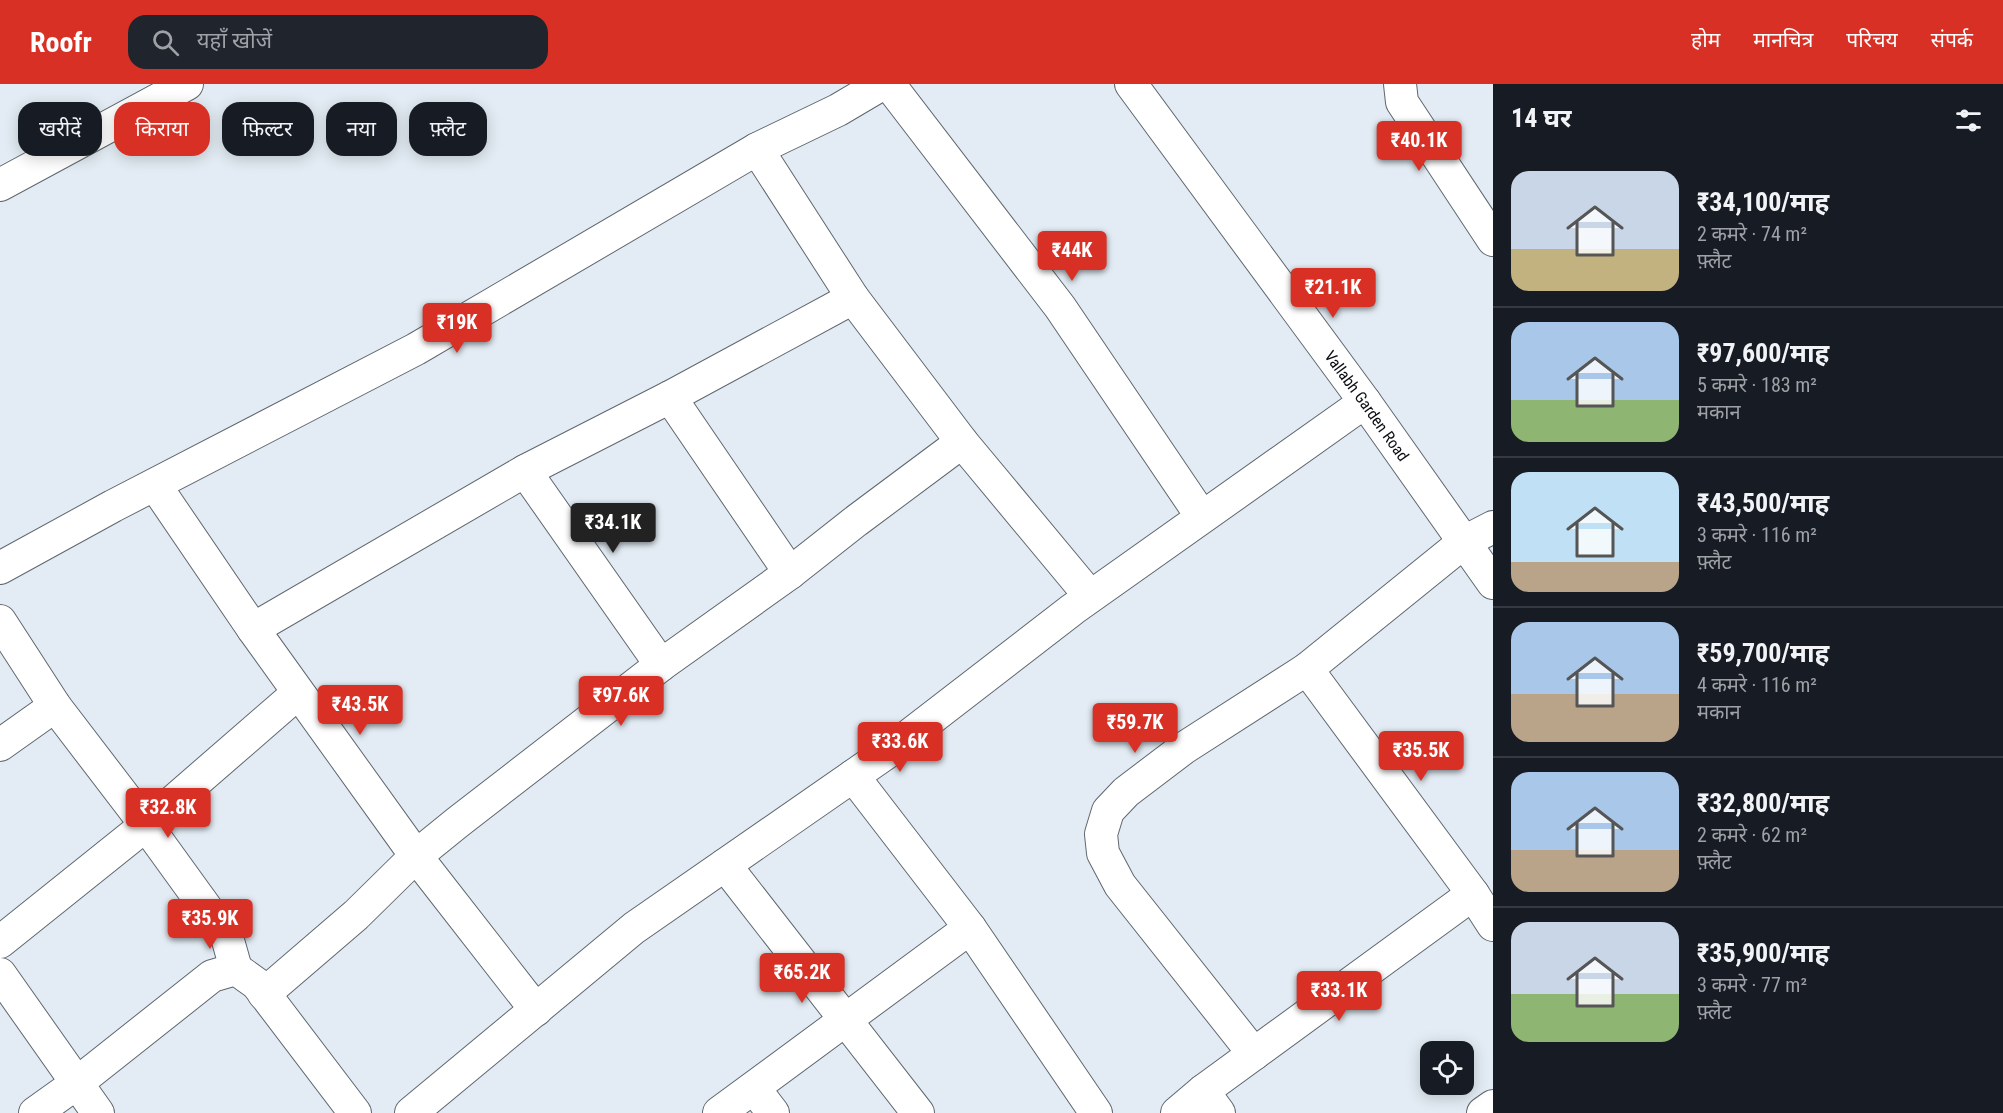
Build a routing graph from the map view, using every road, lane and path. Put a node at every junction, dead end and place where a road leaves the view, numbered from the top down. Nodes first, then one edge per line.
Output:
1 (187, 84) edge
2 (882, 84) edge
3 (889, 84) edge
4 (1131, 84) edge
5 (1400, 84) edge
6 (757, 149) junction
7 (0, 185) edge
8 (1493, 240) edge
9 (853, 298) junction
10 (670, 397) junction
11 (1365, 402) junction
12 (962, 442) junction
13 (525, 471) junction
14 (155, 485) junction
15 (1202, 517) junction
16 (1493, 527) edge
17 (1464, 542) junction
18 (0, 568) edge
19 (790, 573) junction
20 (1493, 583) edge
21 (1090, 596) junction
22 (0, 621) edge
23 (253, 629) junction
24 (661, 665) junction
25 (1307, 669) junction
26 (298, 693) junction
27 (55, 706) junction
28 (0, 745) edge
29 (853, 776) junction
30 (146, 825) junction
31 (416, 856) junction
32 (725, 865) junction
33 (1473, 894) junction
34 (1493, 925) edge
35 (970, 928) junction
36 (0, 942) edge
37 (236, 969) junction
38 (0, 974) edge
39 (264, 994) junction
40 (536, 1010) junction
41 (846, 1020) junction
42 (1254, 1054) junction
43 (77, 1083) junction
44 (754, 1088) junction
45 (1211, 1102) edge
46 (1493, 1106) edge
47 (35, 1113) edge
48 (98, 1113) edge
49 (355, 1113) edge
50 (411, 1113) edge
51 (719, 1113) edge
52 (773, 1113) edge
53 (918, 1113) edge
54 (1096, 1113) edge
55 (1177, 1113) edge
56 (1483, 1113) edge

1 - 7 street
2 - 6 street
3 - 15 street
4 - 11 street, Vallabh Garden Road
5 - 8 street
6 - 9 street
6 - 14 street
9 - 10 street
9 - 12 street
10 - 13 street
10 - 19 street
11 - 15 street
11 - 17 street, Vallabh Garden Road
12 - 19 street
12 - 21 street
13 - 23 street
13 - 24 street
14 - 18 street
14 - 23 street
15 - 21 street
16 - 17 street
17 - 20 street, Vallabh Garden Road
17 - 25 street
19 - 24 street
21 - 29 street
22 - 27 street
23 - 26 street
24 - 31 street
25 - 33 street
25 - 42 street
26 - 30 street
26 - 31 street
27 - 28 street
27 - 30 street
29 - 32 street
29 - 35 street
30 - 36 street
30 - 37 street
31 - 39 street
31 - 40 street
32 - 40 street
32 - 41 street
33 - 34 street
33 - 42 street
35 - 41 street
35 - 54 street
37 - 39 street
37 - 43 street
38 - 43 street
39 - 49 street
40 - 50 street
41 - 44 street
41 - 53 street
42 - 45 street
43 - 47 street
43 - 48 street
44 - 51 street
44 - 52 street
45 - 55 street
46 - 56 street

